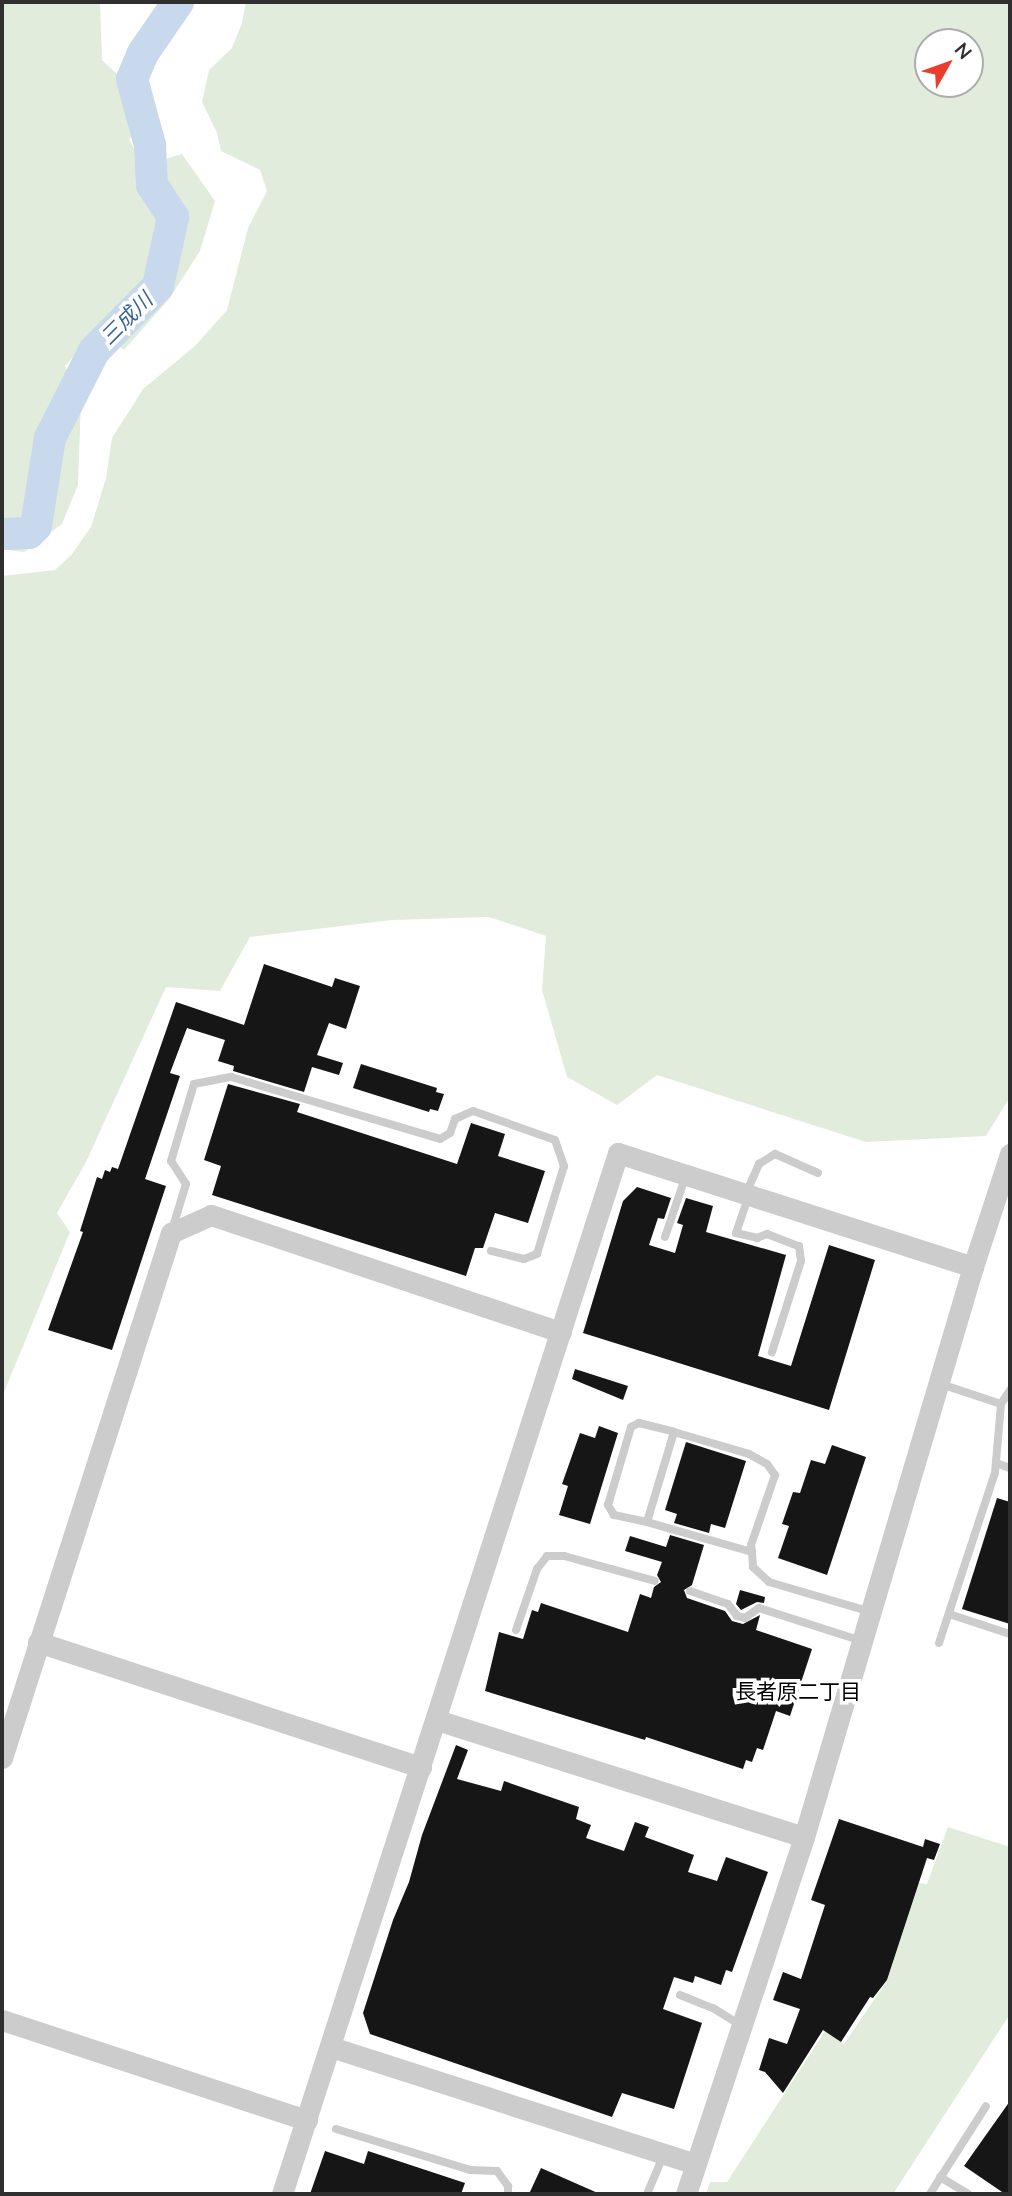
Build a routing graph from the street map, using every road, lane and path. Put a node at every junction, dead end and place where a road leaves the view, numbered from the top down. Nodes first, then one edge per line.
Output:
1 (1010, 1154) edge
2 (818, 1173) dead end
3 (686, 1175) junction
4 (748, 1195) junction
5 (172, 1233) junction
6 (665, 1237) dead end
7 (491, 1251) dead end
8 (973, 1267) junction
9 (561, 1332) junction
10 (772, 1352) dead end
11 (939, 1382) junction
12 (1010, 1390) edge
13 (1001, 1404) junction
14 (674, 1432) junction
15 (996, 1463) junction
16 (1010, 1468) edge
17 (647, 1522) junction
18 (752, 1552) junction
19 (655, 1581) dead end
20 (690, 1591) dead end
21 (871, 1612) junction
22 (949, 1614) junction
23 (516, 1630) dead end
24 (1010, 1634) edge
25 (862, 1641) junction
26 (38, 1642) junction
27 (939, 1643) dead end
28 (437, 1720) junction
29 (2, 1758) edge
30 (421, 1767) junction
31 (804, 1837) junction
32 (680, 1995) dead end
33 (2, 2020) edge
34 (742, 2026) junction
35 (331, 2047) junction
36 (986, 2106) dead end
37 (307, 2120) junction
38 (335, 2129) dead end
39 (664, 2154) junction
40 (696, 2164) junction
41 (940, 2177) junction
42 (282, 2194) edge
43 (508, 2194) edge
44 (647, 2194) edge
45 (686, 2194) edge
46 (930, 2194) edge
47 (968, 2194) edge

1 - 8 street
2 - 4 lane
3 - 4 street
3 - 6 lane
3 - 9 street
4 - 8 street
4 - 10 lane
5 - 7 lane
5 - 9 street
5 - 26 street
8 - 11 street
9 - 28 street
11 - 13 lane
11 - 21 street
12 - 13 lane
13 - 15 lane
14 - 17 lane
14 - 17 lane
14 - 18 lane
15 - 16 lane
15 - 22 lane
17 - 18 lane
18 - 21 lane
19 - 23 lane
20 - 25 lane
21 - 25 street
22 - 24 lane
22 - 27 lane
25 - 31 street
26 - 29 street
26 - 30 street
28 - 30 street
28 - 31 street
30 - 35 street
31 - 34 street
32 - 34 lane
33 - 37 street
34 - 40 street
35 - 37 street
35 - 39 street
36 - 41 lane
37 - 42 street
38 - 43 lane
39 - 40 street
39 - 44 lane
40 - 45 street
41 - 46 lane
41 - 47 lane

